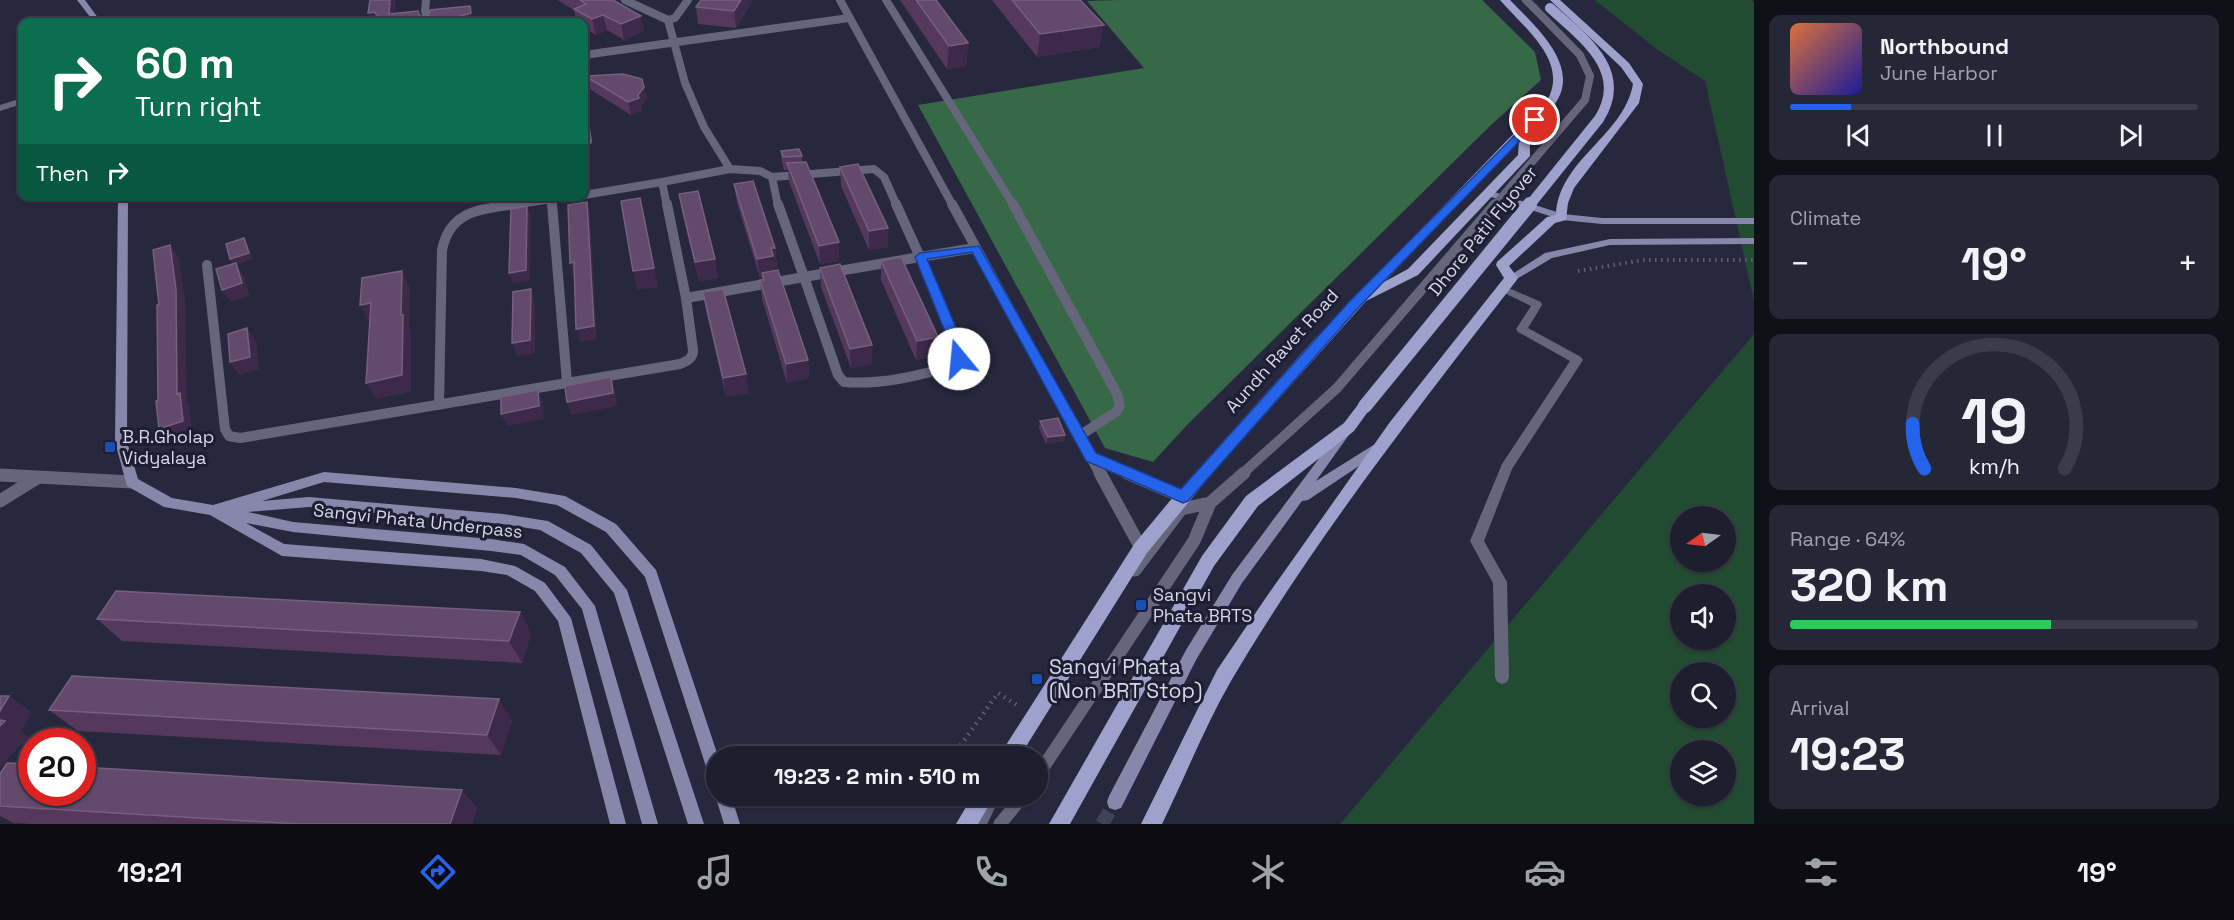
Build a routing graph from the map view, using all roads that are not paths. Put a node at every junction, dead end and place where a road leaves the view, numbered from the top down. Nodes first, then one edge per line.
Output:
1 (81, 0) edge
2 (426, 0) edge
3 (625, 0) edge
4 (688, 0) edge
5 (840, 0) edge
6 (886, 0) edge
7 (1505, 0) edge
8 (1526, 0) edge
9 (1549, 3) edge
10 (95, 18) edge
11 (427, 18) edge
12 (849, 18) junction
13 (668, 20) junction
14 (675, 43) junction
15 (588, 54) edge
16 (18, 102) edge
17 (0, 108) edge
18 (1526, 129) junction
19 (730, 169) junction
20 (772, 177) junction
21 (662, 182) junction
22 (1488, 193) junction
23 (588, 194) edge
24 (123, 201) edge
25 (546, 201) edge
26 (552, 201) edge
27 (1562, 217) junction
28 (1754, 221) edge
29 (1754, 241) edge
30 (975, 248) junction
31 (920, 257) junction
32 (207, 265) dead end
33 (804, 277) junction
34 (1506, 283) junction
35 (686, 298) junction
36 (1353, 305) junction
37 (567, 382) junction
38 (439, 405) junction
39 (1349, 427) junction
40 (1079, 436) junction
41 (1382, 444) junction
42 (1091, 457) junction
43 (0, 475) edge
44 (38, 478) junction
45 (132, 482) junction
46 (1183, 497) junction
47 (0, 501) edge
48 (1295, 501) junction
49 (1210, 503) junction
50 (213, 510) junction
51 (1141, 548) junction
52 (1502, 677) dead end
53 (707, 746) edge
54 (1016, 746) edge
55 (1024, 746) edge
56 (1048, 760) edge
57 (1115, 802) tunnel mouth
58 (726, 806) edge
59 (978, 806) edge
60 (989, 806) edge
61 (1015, 806) edge
62 (618, 824) edge
63 (650, 824) edge
64 (696, 824) edge
65 (732, 824) edge
66 (966, 824) edge
67 (980, 824) edge
68 (1000, 824) edge
69 (1059, 824) edge
70 (1150, 824) edge

1 - 10 main road
2 - 11 lane
3 - 13 lane
4 - 13 lane
5 - 12 lane
6 - 40 lane
7 - 18 main road, Aundh Ravet Road
8 - 49 lane, bridge
9 - 27 main road
9 - 39 main road, Dhore Patil Flyover, bridge
12 - 14 lane
12 - 30 lane
13 - 14 lane
14 - 15 lane
14 - 19 lane
16 - 17 street
18 - 22 main road
18 - 36 main road, Aundh Ravet Road
19 - 20 lane
19 - 21 lane
20 - 31 lane
20 - 33 lane
21 - 23 lane
21 - 35 lane
22 - 27 main road
22 - 36 main road
24 - 45 main road
25 - 38 lane
26 - 37 lane
27 - 28 main road
27 - 34 main road
29 - 34 main road
30 - 31 lane
30 - 40 lane
31 - 33 lane
31 - 33 lane
32 - 38 lane
33 - 35 lane
34 - 41 main road
34 - 52 street
35 - 37 lane
36 - 46 main road, Aundh Ravet Road
37 - 38 lane
39 - 48 main road
39 - 69 main road, Dhore Patil Flyover
40 - 42 lane
41 - 48 main road
41 - 70 main road
42 - 46 lane
42 - 51 lane
43 - 44 lane
44 - 45 lane
44 - 47 lane
45 - 50 main road
46 - 51 main road, Aundh Ravet Road
48 - 57 main road
49 - 55 lane
49 - 56 lane
50 - 53 main road
50 - 62 main road
50 - 63 main road, Sangvi Phata Underpass
50 - 64 main road
51 - 54 main road, Aundh Ravet Road
58 - 65 main road
59 - 66 main road
60 - 67 lane
61 - 68 lane

